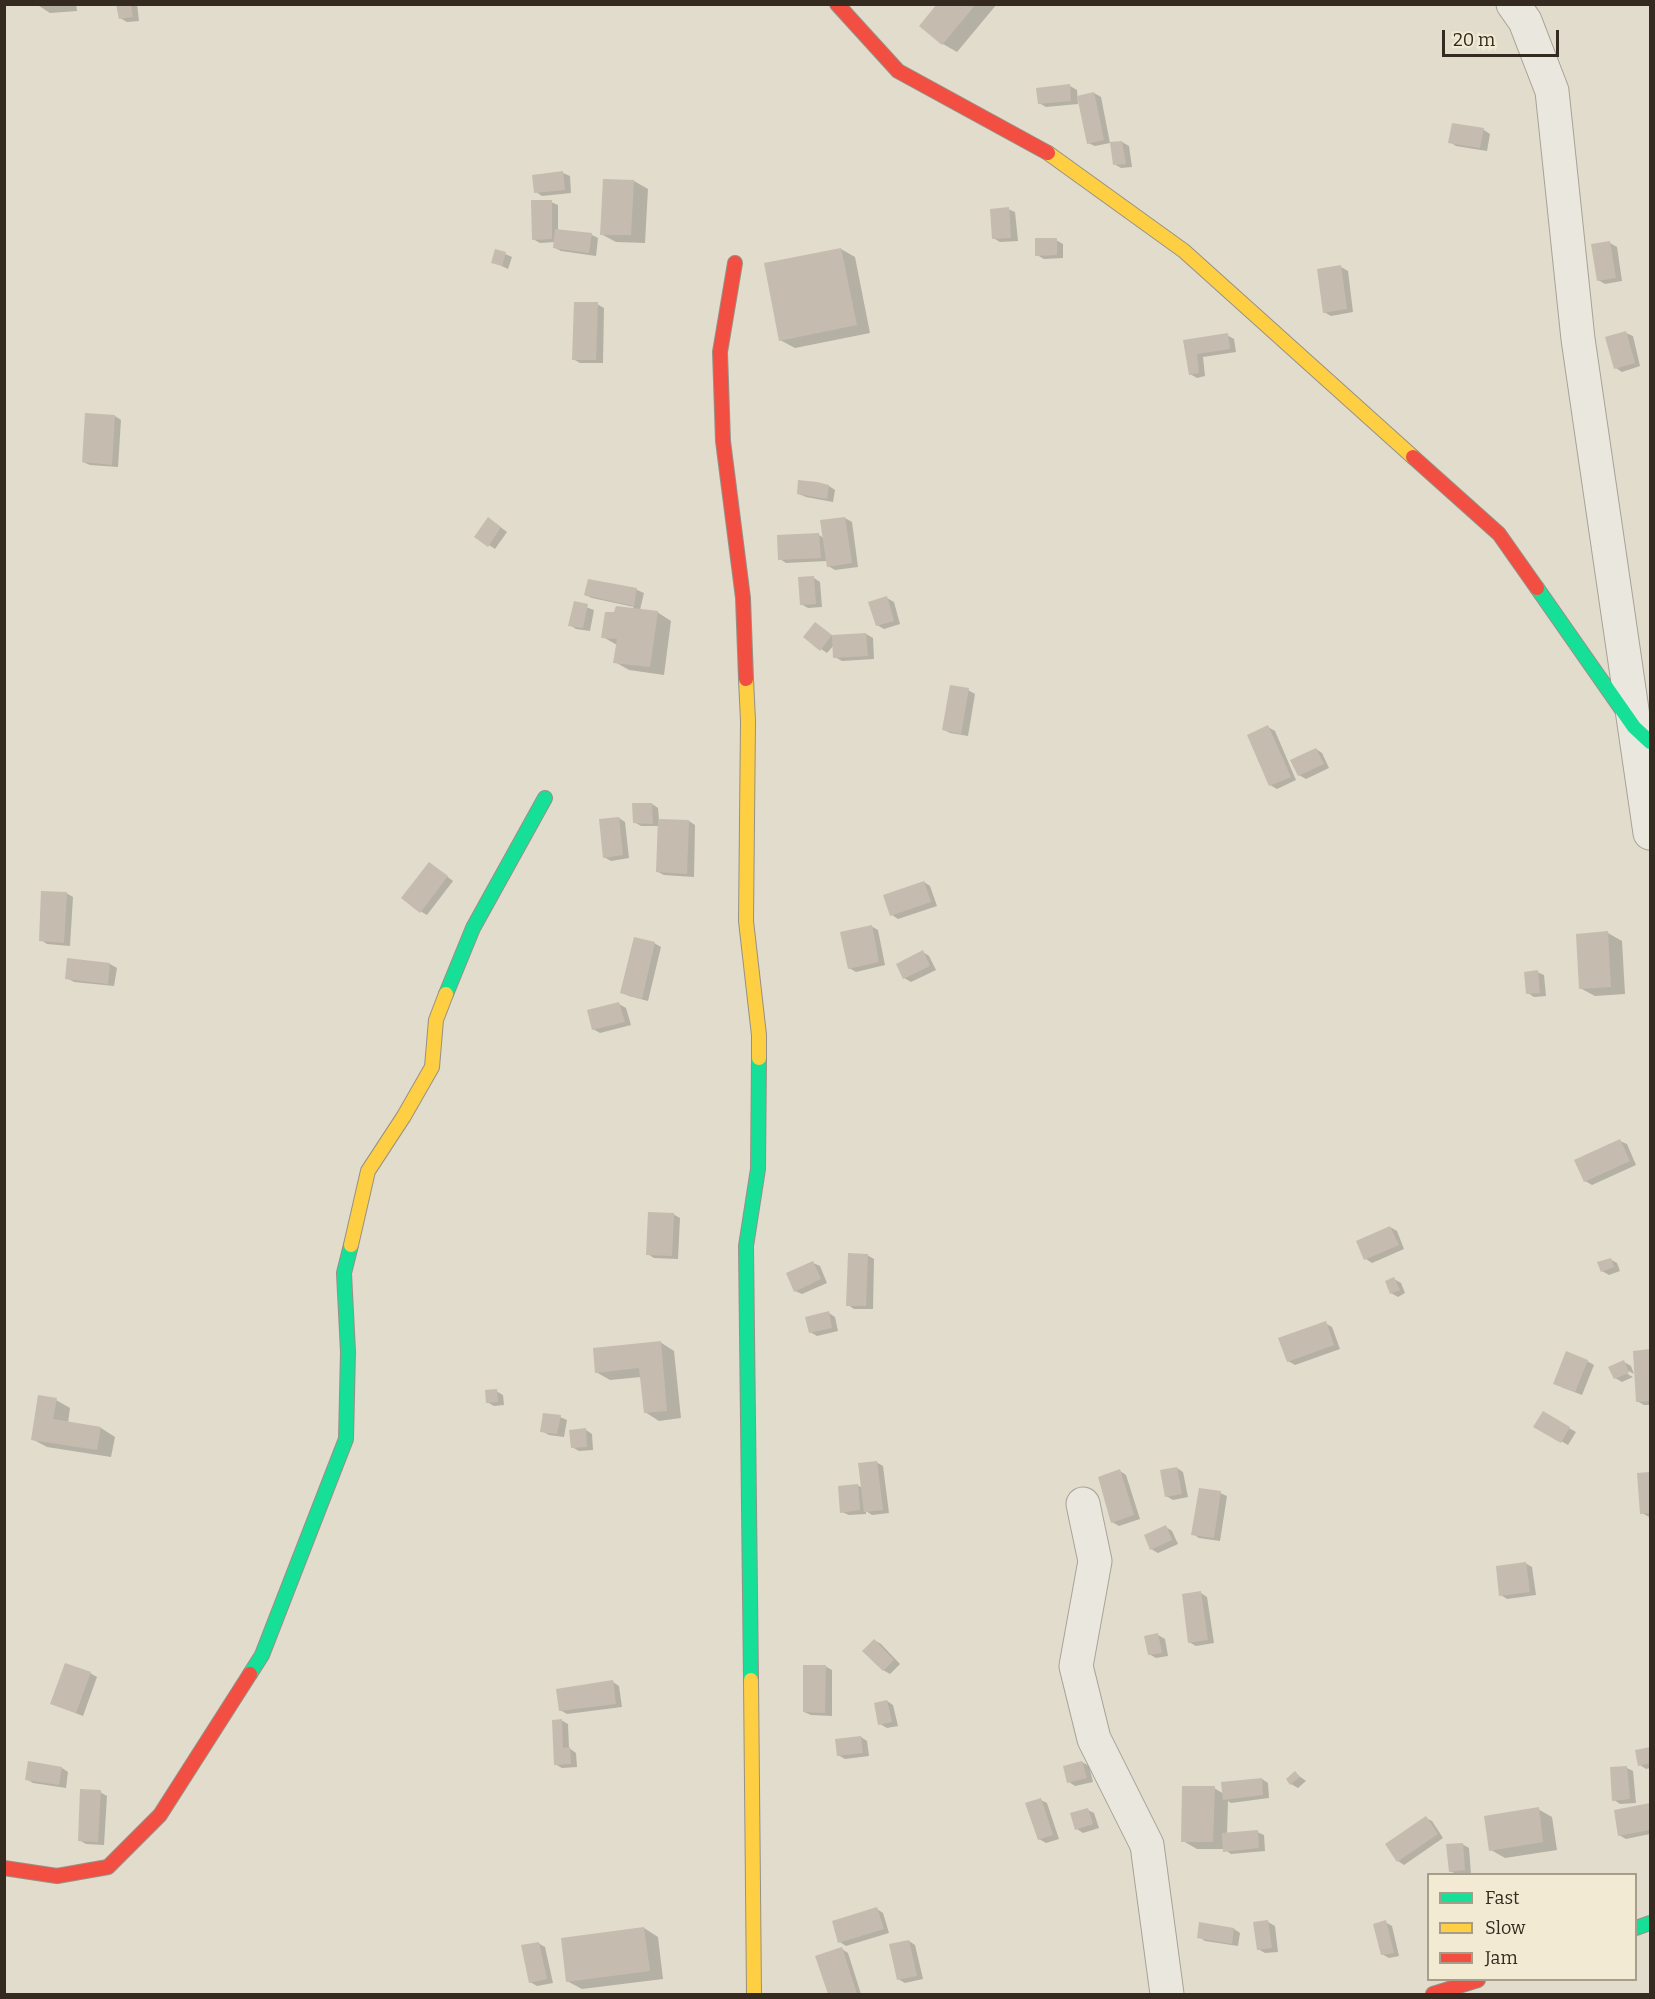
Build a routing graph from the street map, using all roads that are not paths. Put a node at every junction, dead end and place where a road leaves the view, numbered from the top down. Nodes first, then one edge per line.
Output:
1 (837, 4) edge
2 (1514, 4) edge
3 (735, 263) dead end
4 (1642, 735) edge
5 (544, 798) dead end
6 (1650, 833) edge
7 (1083, 1504) dead end
8 (4, 1868) edge
9 (1475, 1981) edge
10 (754, 1995) edge
11 (1167, 1995) edge
12 (1433, 1995) edge

1 - 4 street
2 - 4 street
3 - 10 street
4 - 6 street
5 - 8 street
7 - 11 street
9 - 12 street

